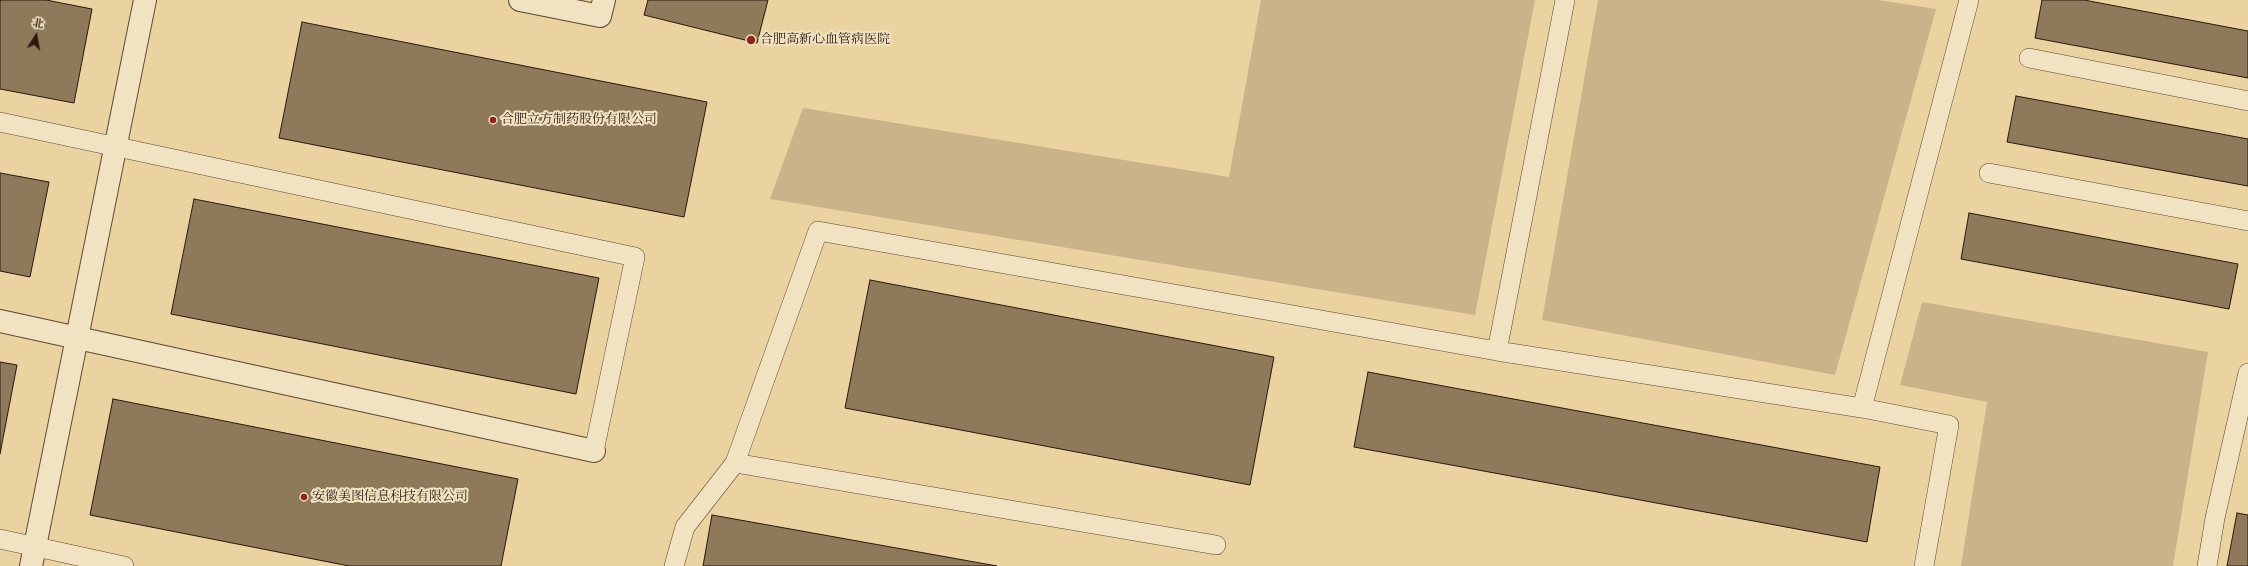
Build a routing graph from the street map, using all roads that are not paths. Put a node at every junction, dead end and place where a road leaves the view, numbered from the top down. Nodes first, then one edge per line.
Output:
1 (145, 0) edge
2 (520, 0) edge
3 (604, 0) edge
4 (1565, 0) edge
5 (1969, 0) edge
6 (2029, 58) dead end
7 (2248, 100) edge
8 (0, 122) edge
9 (116, 145) junction
10 (1989, 173) dead end
11 (2248, 221) edge
12 (0, 321) edge
13 (77, 338) junction
14 (1497, 351) junction
15 (2248, 373) edge
16 (1862, 408) junction
17 (594, 451) joint
18 (735, 463) junction
19 (0, 539) edge
20 (1216, 545) dead end
21 (33, 556) edge
22 (124, 566) edge
23 (674, 566) edge
24 (1924, 566) edge
25 (2207, 566) edge

1 - 9 street
2 - 3 street
4 - 14 lane
5 - 16 lane
6 - 7 lane
8 - 9 lane
9 - 13 street
9 - 17 lane
10 - 11 lane
12 - 13 street
13 - 17 street
13 - 21 street
14 - 16 lane
14 - 18 lane
15 - 25 lane
16 - 24 lane
18 - 20 lane
18 - 23 lane
19 - 21 lane
21 - 22 lane

